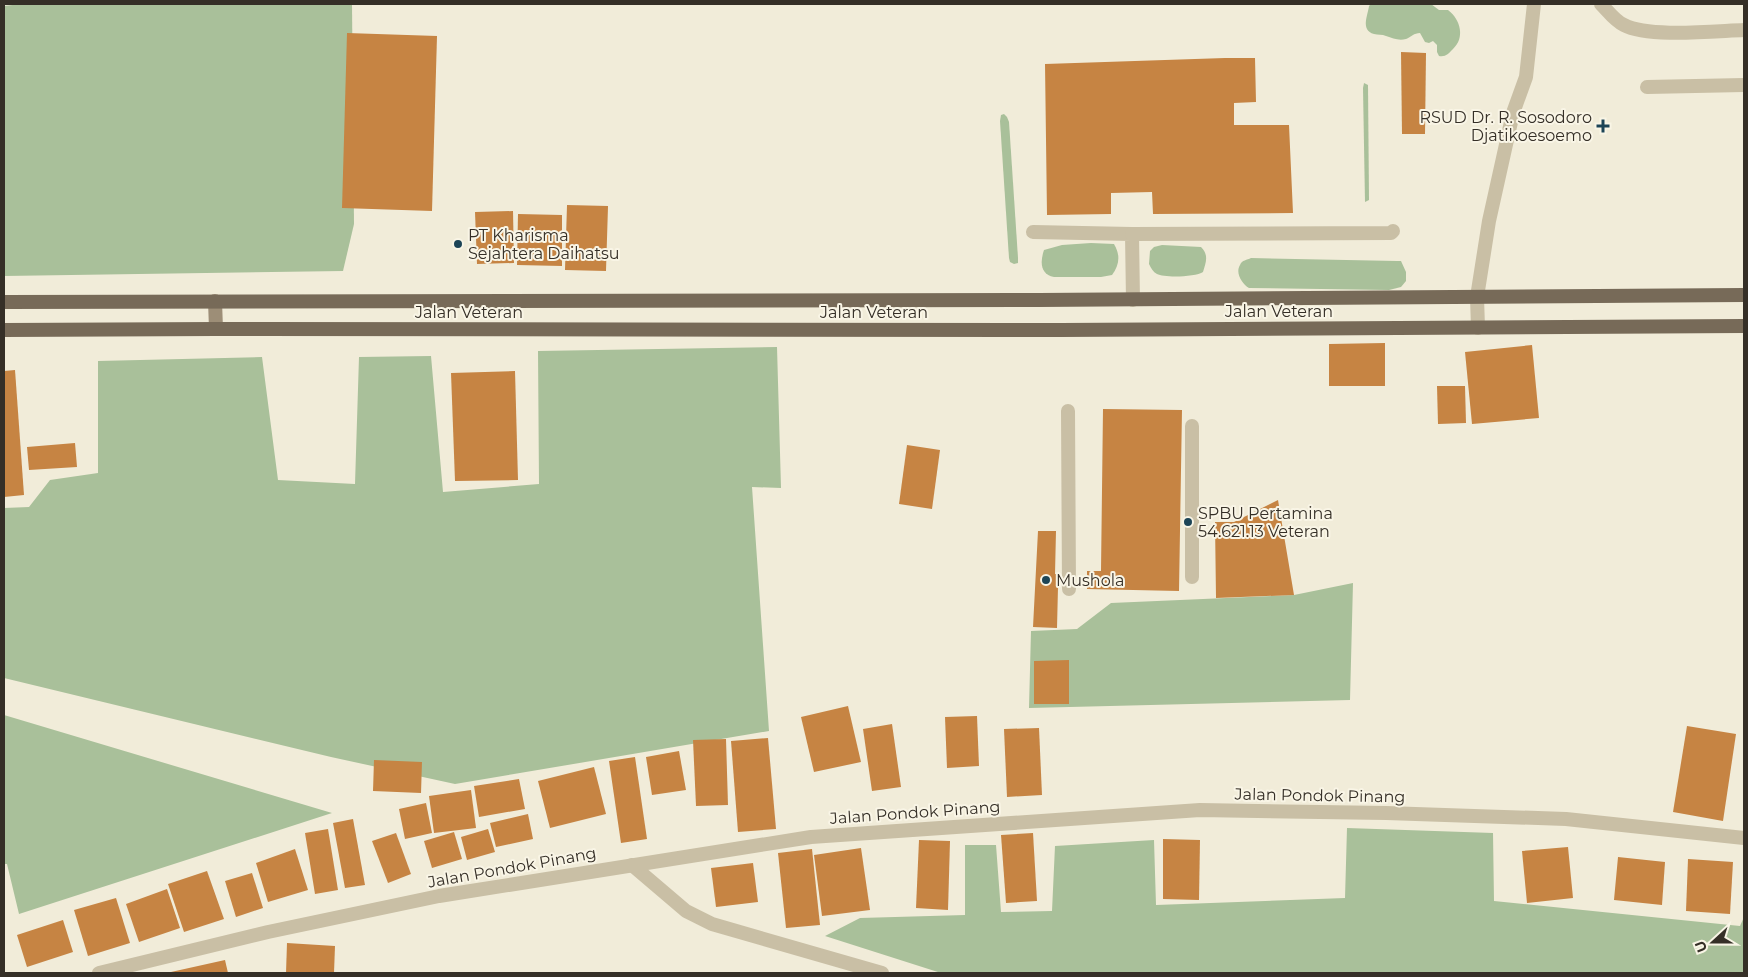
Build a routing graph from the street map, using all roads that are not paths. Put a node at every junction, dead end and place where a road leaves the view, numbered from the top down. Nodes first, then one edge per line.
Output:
1 (1534, 4) edge
2 (1601, 4) edge
3 (1744, 30) edge
4 (1744, 85) edge
5 (1647, 87) dead end
6 (1393, 231) dead end
7 (1033, 232) dead end
8 (1132, 234) junction
9 (1744, 295) edge
10 (1477, 297) junction
11 (1134, 300) junction
12 (216, 301) junction
13 (4, 302) edge
14 (1744, 326) edge
15 (1478, 328) junction
16 (216, 329) junction
17 (4, 330) edge
18 (1068, 411) dead end
19 (1192, 426) dead end
20 (1192, 577) dead end
21 (1069, 589) dead end
22 (1744, 838) edge
23 (632, 865) junction
24 (99, 973) edge
25 (882, 973) edge

1 - 10 street
2 - 3 street
4 - 5 street
6 - 8 street
7 - 8 street
8 - 11 street
9 - 10 main road, Jalan Veteran
10 - 11 main road, Jalan Veteran
10 - 15 street
11 - 12 main road, Jalan Veteran
12 - 13 main road, Jalan Veteran
12 - 16 main road
14 - 15 main road, Jalan Veteran
15 - 16 main road, Jalan Veteran
16 - 17 main road, Jalan Veteran
18 - 21 street
19 - 20 street
22 - 23 street, Jalan Pondok Pinang
23 - 24 street, Jalan Pondok Pinang
23 - 25 street

